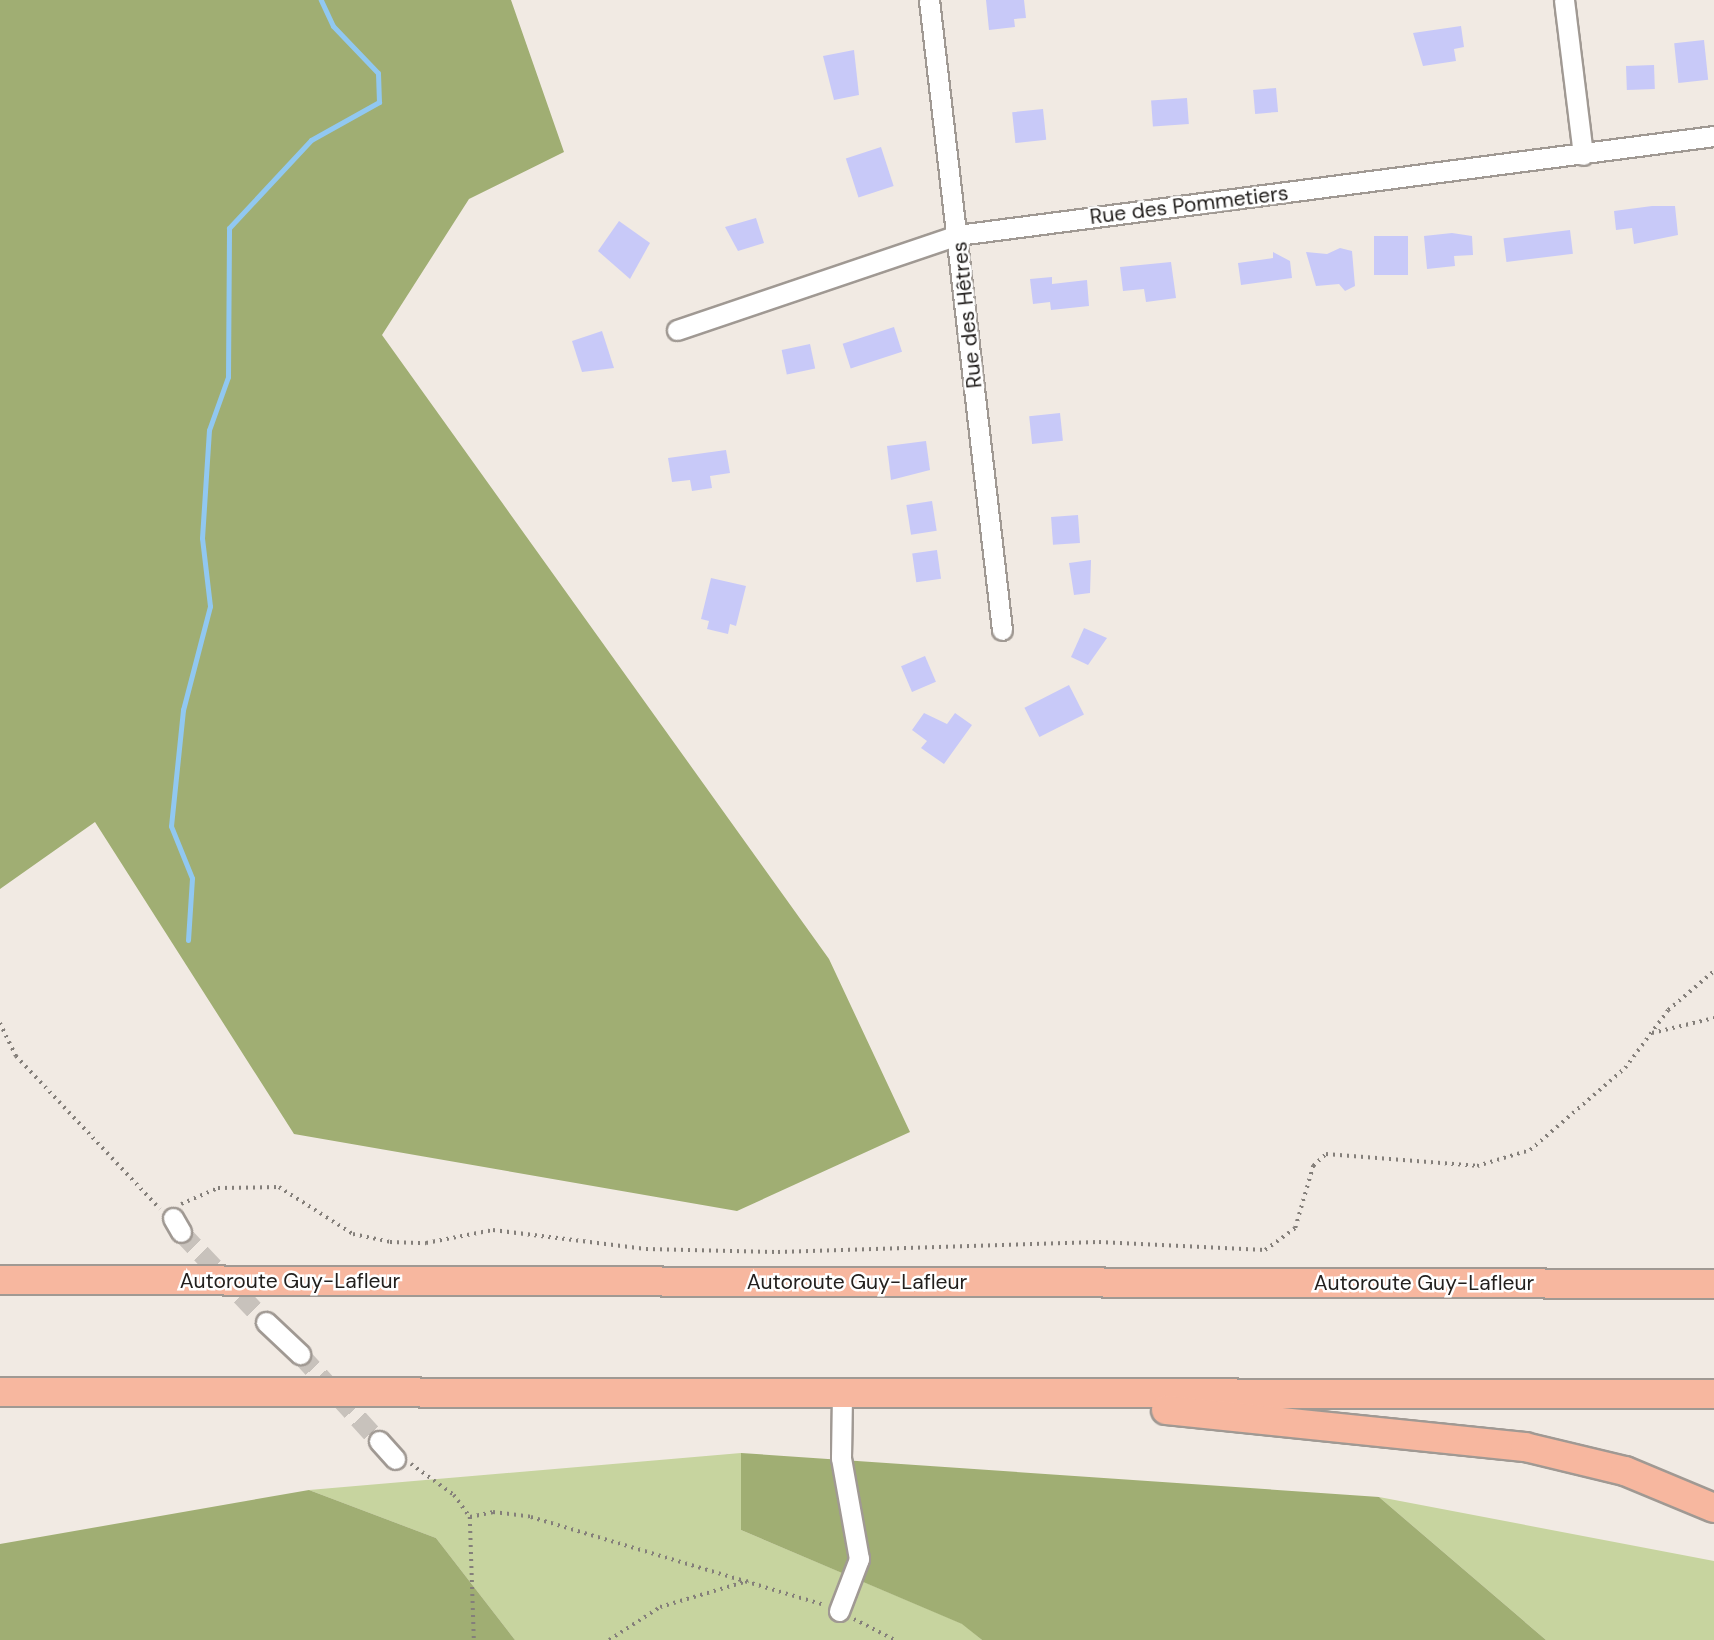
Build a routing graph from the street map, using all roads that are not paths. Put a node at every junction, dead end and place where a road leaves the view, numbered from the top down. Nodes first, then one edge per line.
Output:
1 (929, 0) edge
2 (1564, 0) edge
3 (1714, 136) edge
4 (1583, 155) junction
5 (958, 235) junction
6 (677, 330) dead end
7 (1002, 630) dead end
8 (0, 1280) edge
9 (1714, 1284) edge
10 (266, 1322) tunnel mouth
11 (300, 1354) tunnel mouth
12 (0, 1392) edge
13 (842, 1393) junction
14 (978, 1393) junction
15 (1714, 1395) edge
16 (379, 1441) tunnel mouth
17 (395, 1459) road end
18 (1714, 1508) edge
19 (839, 1611) road end

1 - 5 street, Rue des Hêtres
2 - 4 street
3 - 4 street, Rue des Pommetiers
4 - 5 street, Rue des Pommetiers
5 - 6 street, Rue des Pommetiers
5 - 7 street, Rue des Hêtres
8 - 9 highway, Autoroute Guy-Lafleur
10 - 11 street
12 - 13 highway
13 - 14 highway
13 - 19 street
14 - 15 highway
14 - 18 highway
16 - 17 street

